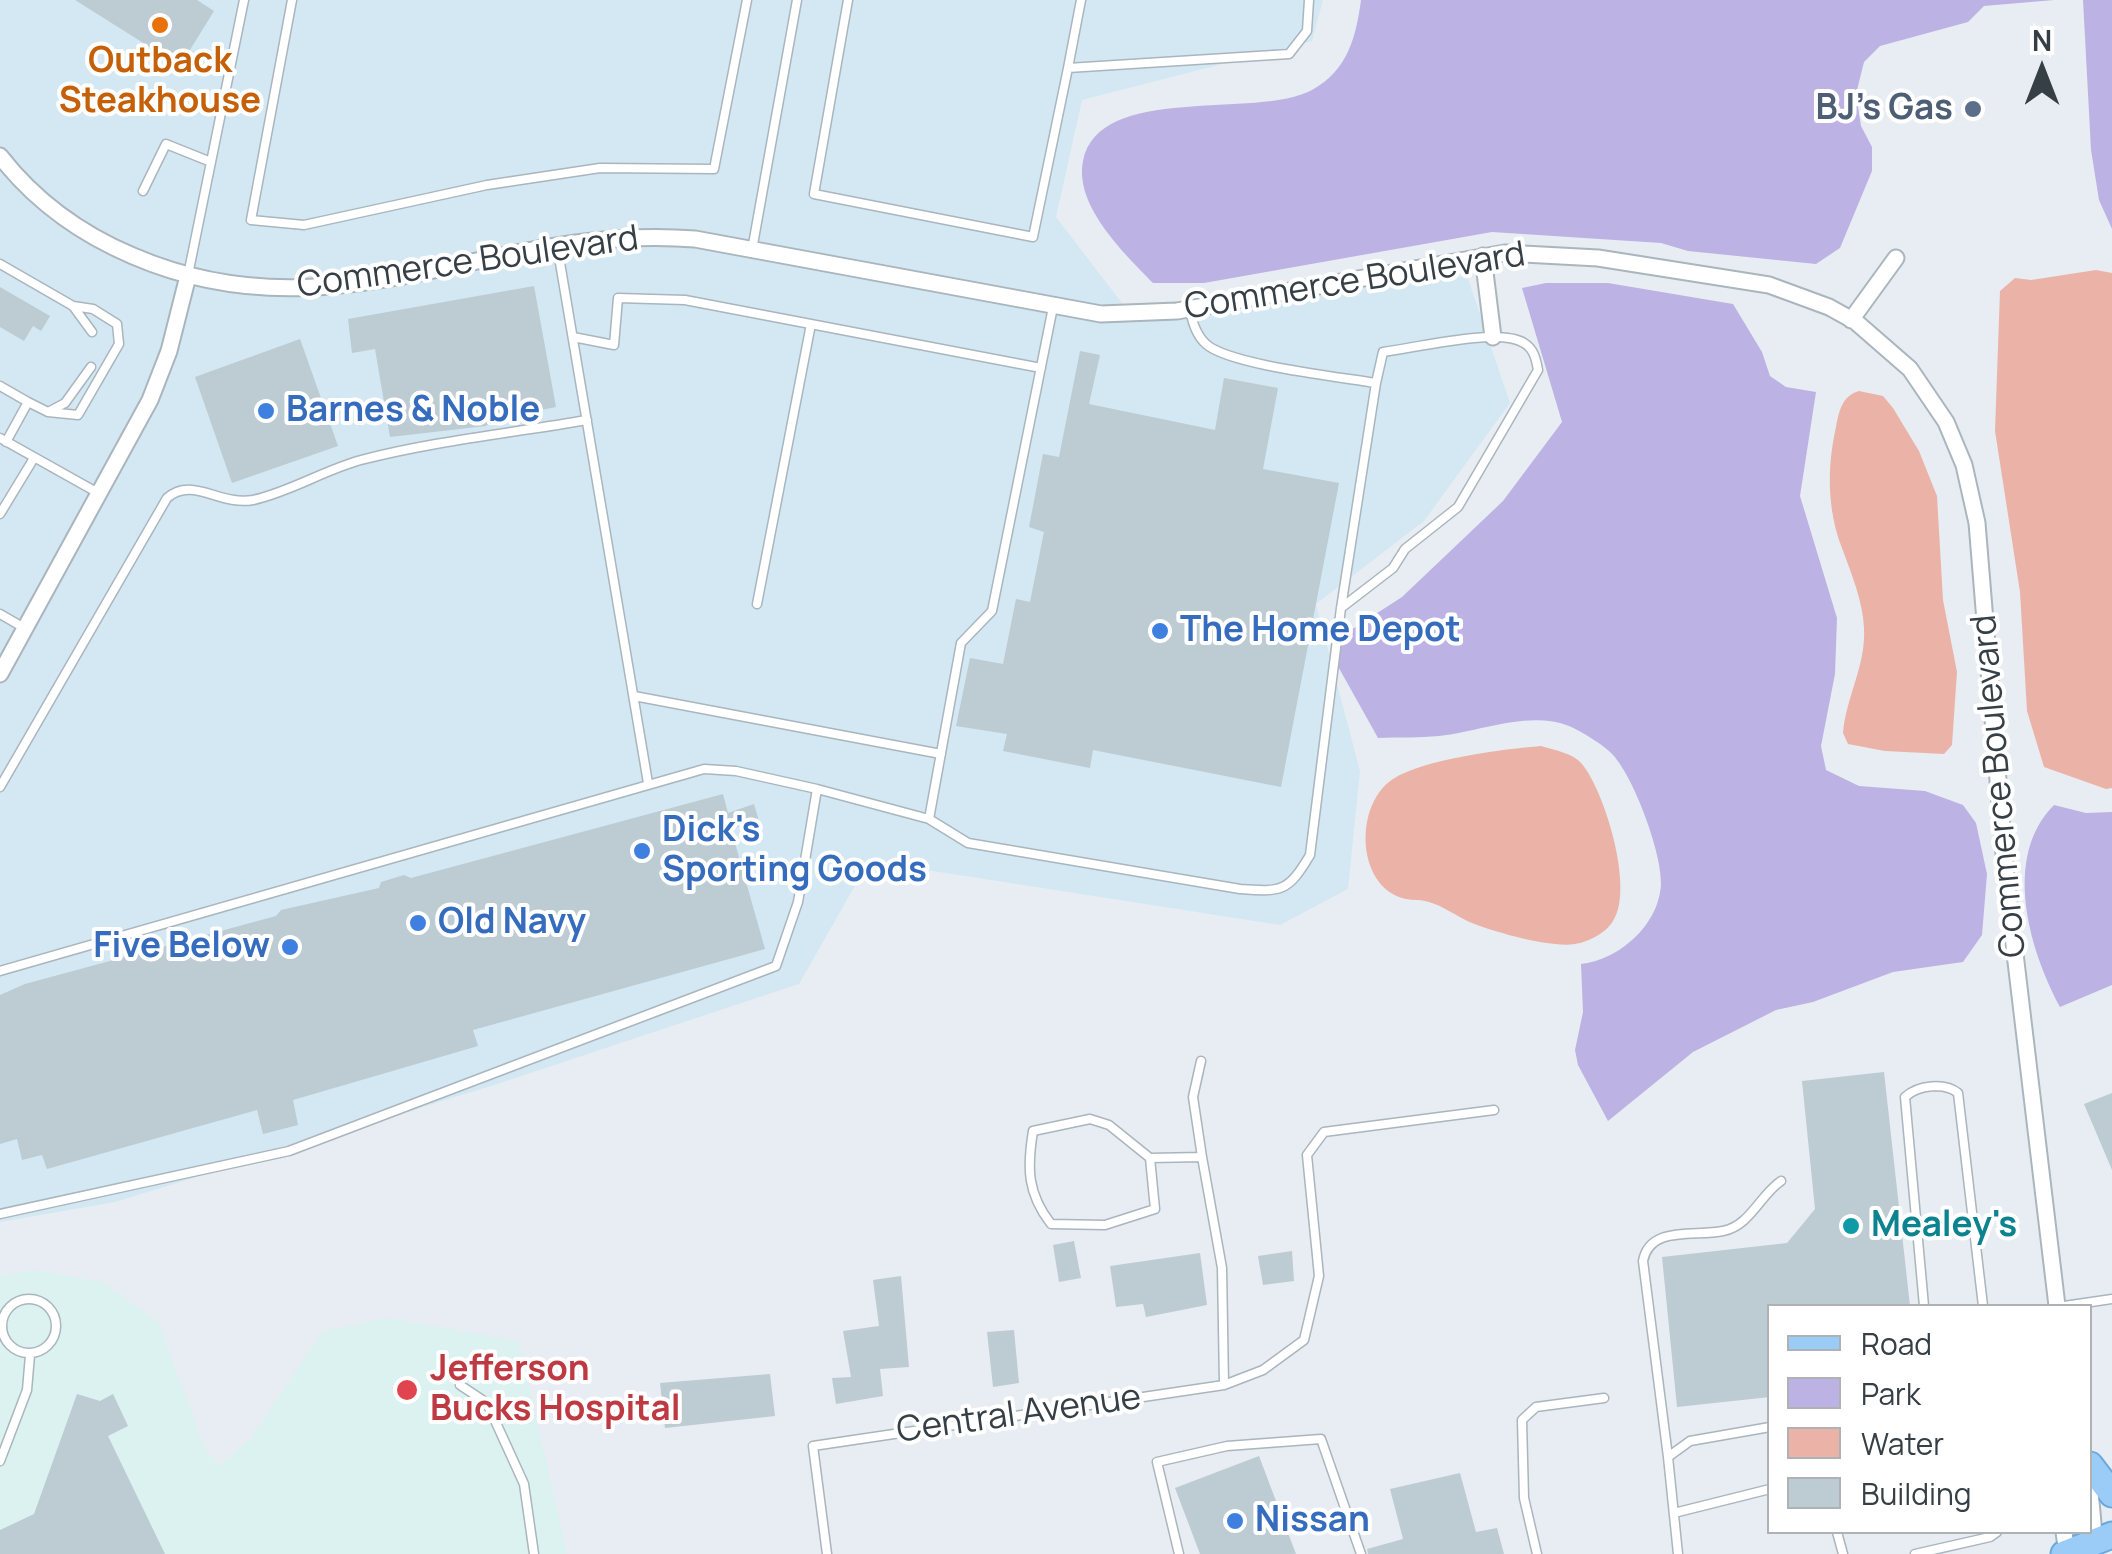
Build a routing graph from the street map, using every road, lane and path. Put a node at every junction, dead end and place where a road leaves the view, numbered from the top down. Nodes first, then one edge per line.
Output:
1 (244, 0) edge
2 (292, 0) edge
3 (748, 0) edge
4 (797, 0) edge
5 (848, 0) edge
6 (1081, 0) edge
7 (1309, 0) edge
8 (1068, 68) junction
9 (0, 156) edge
10 (211, 162) junction
11 (143, 191) dead end
12 (557, 244) junction
13 (752, 250) junction
14 (1484, 256) junction
15 (1896, 258) dead end
16 (0, 264) edge
17 (188, 276) junction
18 (72, 306) junction
19 (1053, 307) junction
20 (1190, 309) junction
21 (1850, 320) junction
22 (810, 324) junction
23 (92, 332) dead end
24 (573, 337) junction
25 (1494, 337) junction
26 (91, 367) dead end
27 (1041, 368) junction
28 (1376, 383) junction
29 (0, 386) edge
30 (28, 402) junction
31 (48, 412) junction
32 (587, 420) junction
33 (3, 440) edge
34 (34, 458) junction
35 (100, 494) junction
36 (0, 514) edge
37 (758, 604) dead end
38 (1340, 608) junction
39 (0, 614) edge
40 (26, 629) junction
41 (0, 674) edge
42 (634, 696) junction
43 (941, 754) junction
44 (648, 782) junction
45 (0, 787) edge
46 (817, 790) junction
47 (929, 818) junction
48 (0, 971) edge
49 (1200, 1060) dead end
50 (1494, 1110) dead end
51 (1202, 1157) junction
52 (1150, 1158) junction
53 (1781, 1181) dead end
54 (0, 1214) edge
55 (2112, 1299) edge
56 (0, 1300) edge
57 (13, 1300) junction
58 (1924, 1304) edge
59 (1983, 1304) edge
60 (2061, 1304) edge
61 (2076, 1304) edge
62 (30, 1355) junction
63 (1224, 1384) junction
64 (460, 1385) dead end
65 (1604, 1398) dead end
66 (1767, 1428) edge
67 (1668, 1457) junction
68 (0, 1461) edge
69 (2092, 1469) edge
70 (1767, 1491) edge
71 (2112, 1494) edge
72 (2092, 1501) edge
73 (1674, 1513) junction
74 (1994, 1534) edge
75 (2101, 1544) edge
76 (534, 1554) edge
77 (828, 1554) edge
78 (1179, 1554) edge
79 (1362, 1554) edge
80 (1537, 1554) edge
81 (1678, 1554) edge
82 (1915, 1554) edge
83 (2066, 1554) edge

1 - 10 lane
2 - 3 lane
4 - 13 lane
5 - 8 lane
6 - 8 lane
7 - 8 lane
9 - 17 street, Commerce Boulevard
10 - 11 lane
10 - 17 lane
12 - 13 street, Commerce Boulevard
12 - 17 street, Commerce Boulevard
12 - 24 lane
13 - 19 street, Commerce Boulevard
14 - 20 street, Commerce Boulevard
14 - 21 street, Commerce Boulevard
14 - 25 street
15 - 21 street
16 - 18 lane
17 - 35 street
18 - 23 lane
18 - 31 lane
19 - 20 street, Commerce Boulevard
19 - 27 lane
20 - 28 lane
21 - 60 street, Commerce Boulevard
22 - 24 lane
22 - 27 lane
22 - 37 lane
24 - 32 lane
25 - 28 lane
25 - 38 lane
26 - 31 lane
27 - 43 lane
28 - 38 lane
29 - 30 lane
30 - 31 lane
30 - 33 lane
32 - 42 lane
32 - 45 lane
33 - 34 lane
34 - 35 lane
34 - 36 lane
35 - 40 street
38 - 47 lane
39 - 40 lane
40 - 41 street
42 - 43 lane
42 - 44 lane
43 - 47 lane
44 - 46 lane
44 - 48 lane
46 - 47 lane
46 - 54 lane
49 - 51 lane
50 - 63 lane, Central Avenue
51 - 52 lane
51 - 63 lane
52 - 52 lane
53 - 67 lane
55 - 61 lane
56 - 57 lane
57 - 62 lane
57 - 62 lane
58 - 59 lane
62 - 68 lane
63 - 77 lane, Central Avenue
64 - 76 lane
65 - 80 lane
66 - 67 lane
67 - 73 lane
69 - 71 main road
70 - 73 lane
72 - 75 street
73 - 81 lane
74 - 82 lane
75 - 83 main road
78 - 79 lane

